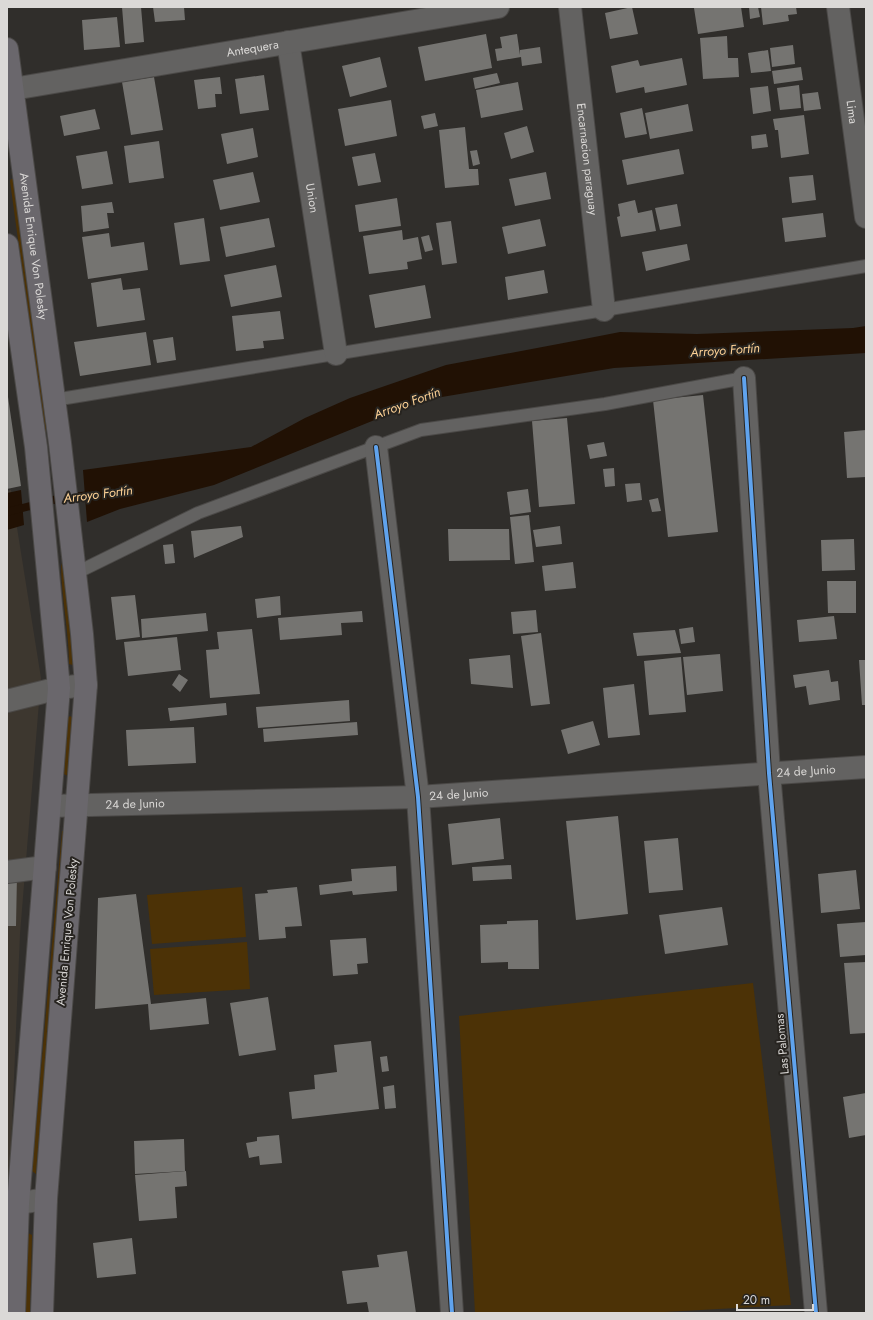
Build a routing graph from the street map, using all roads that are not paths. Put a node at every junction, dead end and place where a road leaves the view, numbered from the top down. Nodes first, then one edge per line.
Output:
1 (498, 7) edge
2 (570, 7) edge
3 (838, 7) edge
4 (288, 42) junction
5 (7, 49) edge
6 (10, 90) edge
7 (14, 148) edge
8 (866, 217) edge
9 (7, 245) edge
10 (866, 266) edge
11 (604, 310) junction
12 (336, 354) junction
13 (744, 378) joint
14 (54, 400) junction
15 (376, 447) junction
16 (74, 574) junction
17 (86, 685) junction
18 (59, 688) junction
19 (7, 701) edge
20 (866, 767) edge
21 (768, 773) junction
22 (418, 797) junction
23 (50, 806) junction
24 (77, 806) junction
25 (45, 868) junction
26 (7, 872) edge
27 (46, 1199) junction
28 (13, 1204) edge
29 (14, 1313) edge
30 (42, 1313) edge
31 (452, 1313) edge
32 (816, 1313) edge

1 - 4 street, Antequera
2 - 11 street, Encarnacion paraguay
3 - 8 street, Lima
4 - 6 street, Antequera
4 - 12 street, Union
5 - 6 main road, Avenida Enrique Von Polesky
6 - 7 main road, Avenida Enrique Von Polesky
7 - 14 main road, Avenida Enrique Von Polesky
9 - 18 main road
10 - 11 lane
11 - 12 lane
12 - 14 lane
13 - 15 lane
13 - 21 street, Las Palomas
14 - 16 main road, Avenida Enrique Von Polesky
15 - 16 lane
15 - 22 street
16 - 17 main road, Avenida Enrique Von Polesky
17 - 18 street
17 - 24 main road, Avenida Enrique Von Polesky
18 - 19 street
18 - 23 main road
20 - 21 street, 24 de Junio
21 - 22 street, 24 de Junio
21 - 32 street, Las Palomas
22 - 24 street, 24 de Junio
22 - 31 street
23 - 24 street, 24 de Junio
23 - 25 main road
24 - 27 main road, Avenida Enrique Von Polesky
25 - 26 street
25 - 28 main road
27 - 28 street
27 - 30 main road, Avenida Enrique Von Polesky
28 - 29 main road

